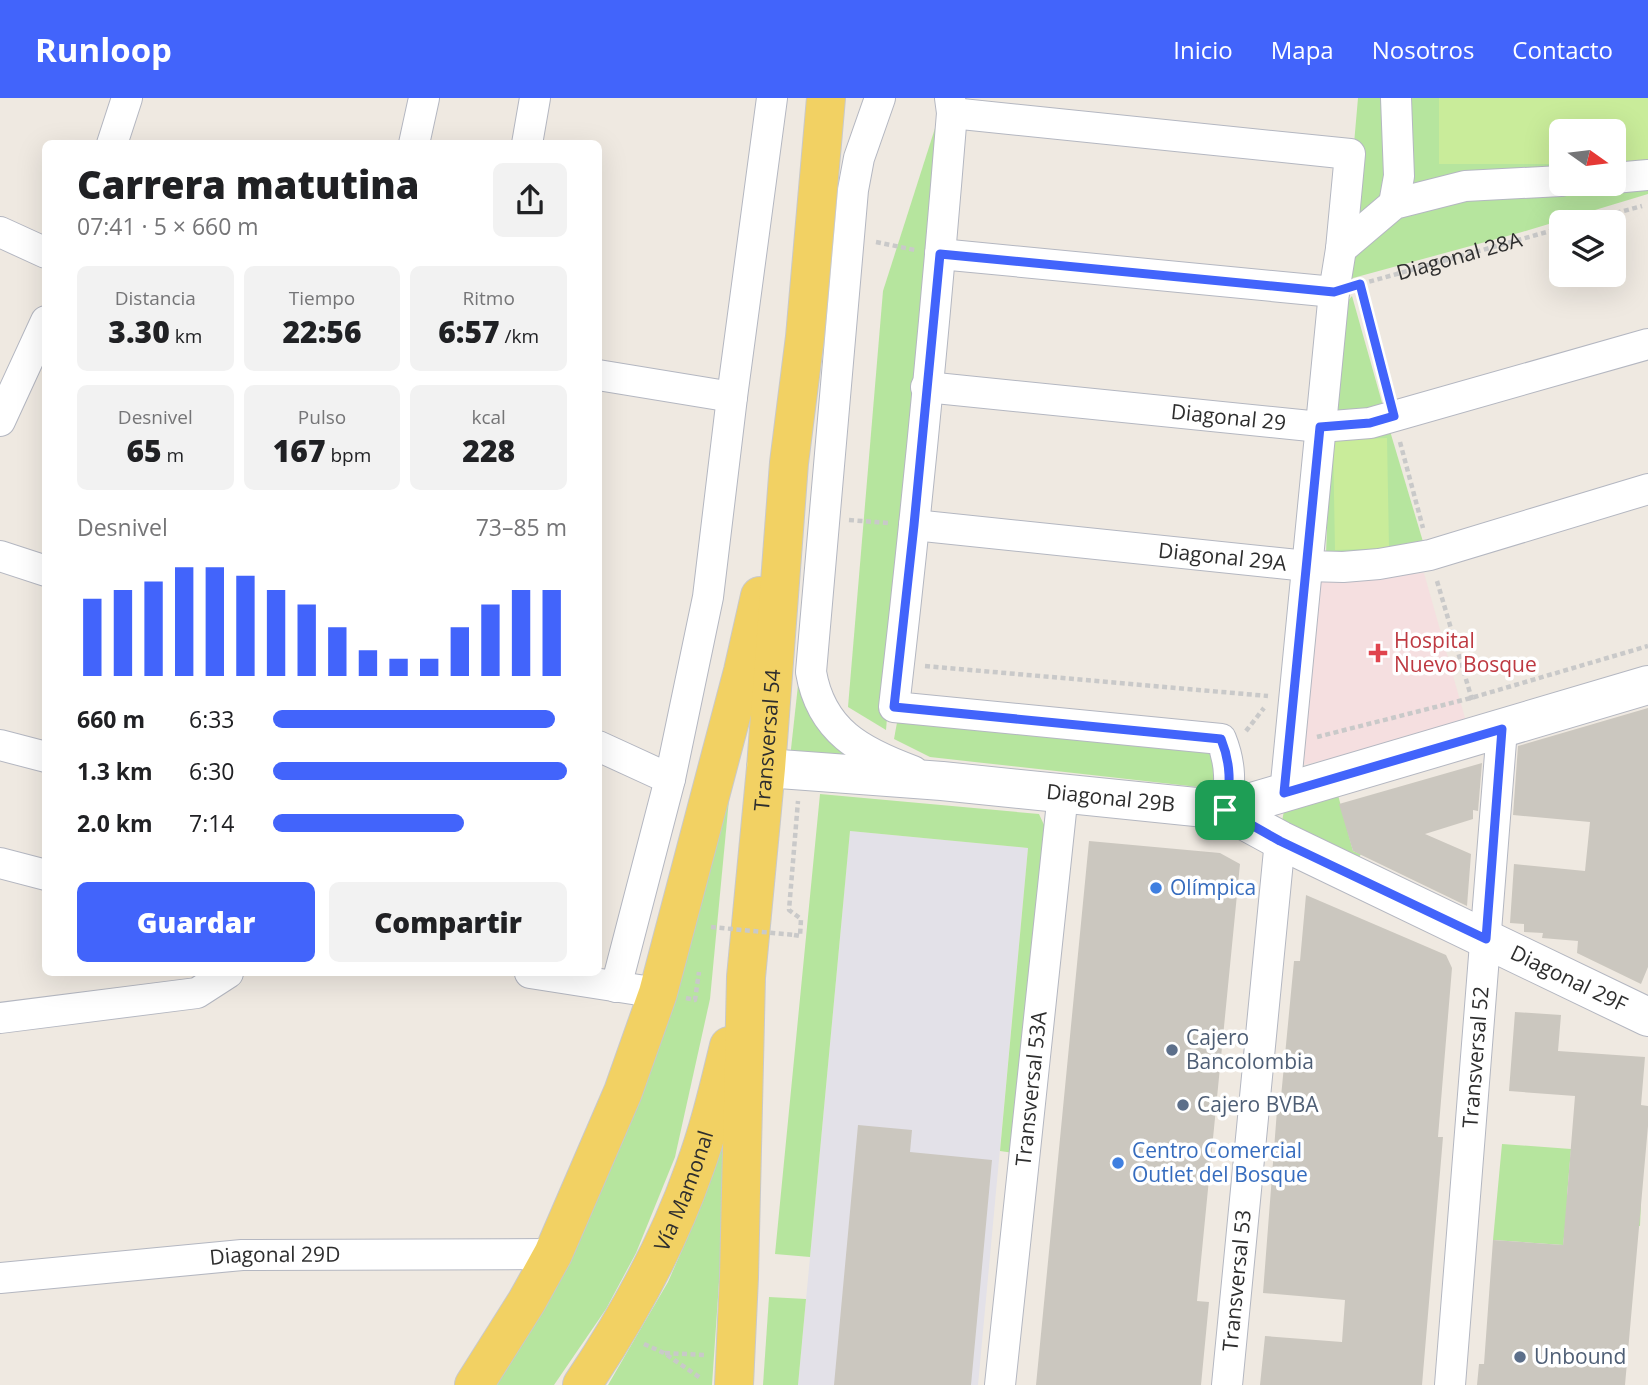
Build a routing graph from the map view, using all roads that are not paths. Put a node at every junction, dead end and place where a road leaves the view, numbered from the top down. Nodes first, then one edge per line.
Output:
1 (127, 98) edge
2 (424, 98) edge
3 (535, 98) edge
4 (772, 98) edge
5 (826, 98) edge
6 (880, 98) edge
7 (1396, 98) edge
8 (951, 105) edge
9 (113, 140) edge
10 (415, 140) edge
11 (528, 140) edge
12 (1648, 175) edge
13 (1626, 177) edge
14 (1549, 182) edge
15 (1394, 204) junction
16 (0, 232) edge
17 (1341, 249) junction
18 (42, 251) edge
19 (940, 254) junction
20 (1347, 288) junction
21 (42, 330) edge
22 (1648, 344) edge
23 (602, 376) edge
24 (926, 387) junction
25 (732, 397) junction
26 (0, 421) edge
27 (1320, 427) junction
28 (789, 463) junction
29 (1648, 489) edge
30 (914, 525) junction
31 (0, 556) edge
32 (1307, 566) junction
33 (42, 570) edge
34 (1648, 685) edge
35 (1502, 729) junction
36 (0, 745) edge
37 (602, 748) edge
38 (42, 756) edge
39 (766, 768) junction
40 (670, 779) junction
41 (942, 782) junction
42 (1063, 793) junction
43 (1284, 793) junction
44 (1225, 810) junction
45 (1280, 841) junction
46 (0, 863) edge
47 (42, 874) edge
48 (1486, 939) junction
49 (223, 976) edge
50 (548, 976) edge
51 (746, 977) junction
52 (616, 987) junction
53 (658, 993) junction
54 (1648, 1017) edge
55 (0, 1018) edge
56 (553, 1254) junction
57 (0, 1278) edge
58 (721, 1384) edge
59 (474, 1385) edge
60 (582, 1385) edge
61 (1000, 1385) edge
62 (1227, 1385) edge
63 (1450, 1385) edge

1 - 9 street
2 - 10 street
3 - 11 street
4 - 25 street
5 - 28 main road, Transversal 54
6 - 41 street
7 - 15 street
8 - 17 street
8 - 19 street
12 - 13 street
14 - 15 street
15 - 17 street
16 - 18 street
17 - 20 street
19 - 20 street
19 - 24 street
20 - 27 street
21 - 26 street
22 - 27 street, Diagonal 29
23 - 25 street
24 - 27 street, Diagonal 29
24 - 30 street
25 - 40 street
27 - 32 street
28 - 39 main road, Transversal 54
28 - 53 main road
29 - 32 street, Diagonal 29A
30 - 32 street, Diagonal 29A
30 - 44 street
31 - 33 street
32 - 43 street
34 - 35 street, Diagonal 29B
35 - 43 street, Diagonal 29B
35 - 48 street, Transversal 52
36 - 38 street
37 - 40 street
39 - 41 street, Diagonal 29B
39 - 51 main road, Transversal 54
40 - 52 street
41 - 42 street, Diagonal 29B
42 - 44 street, Diagonal 29B
42 - 61 street, Transversal 53A
43 - 44 street, Diagonal 29B
44 - 45 street, Diagonal 29F
45 - 48 street, Diagonal 29F
45 - 62 street, Transversal 53
46 - 47 street
48 - 54 street, Diagonal 29F
48 - 63 street, Transversal 52
49 - 55 street
50 - 52 street
51 - 58 main road, Transversal 54
51 - 60 main road, Vía Mamonal
52 - 53 street
53 - 56 main road
56 - 57 street, Diagonal 29D
56 - 59 main road

